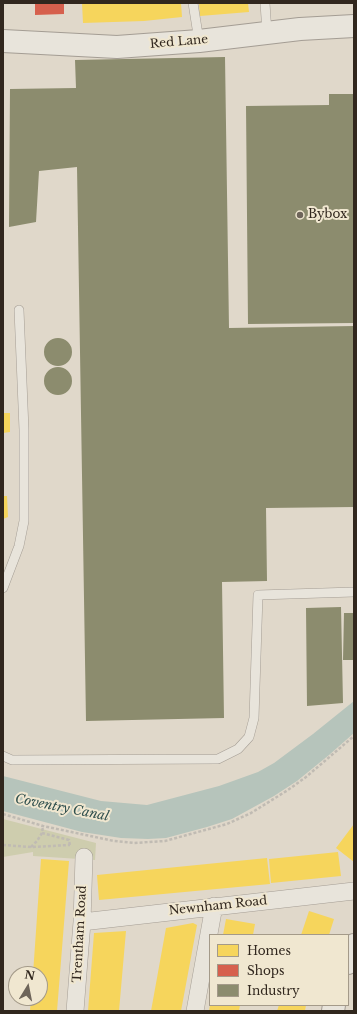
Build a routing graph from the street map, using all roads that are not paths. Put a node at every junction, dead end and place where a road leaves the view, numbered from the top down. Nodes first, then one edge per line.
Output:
1 (193, 3) edge
2 (265, 3) edge
3 (354, 26) edge
4 (267, 33) junction
5 (3, 41) edge
6 (199, 41) junction
7 (19, 310) dead end
8 (3, 588) edge
9 (354, 592) edge
10 (3, 756) edge
11 (84, 857) road end
12 (354, 891) edge
13 (214, 906) junction
14 (82, 922) junction
15 (354, 945) edge
16 (349, 960) edge
17 (75, 1011) edge
18 (195, 1011) edge

1 - 6 lane
2 - 4 lane
3 - 4 street, Red Lane
4 - 6 street, Red Lane
5 - 6 street, Red Lane
7 - 8 lane
9 - 10 lane
11 - 14 street, Trentham Road
12 - 13 street, Newnham Road
13 - 14 street, Newnham Road
13 - 18 street
14 - 17 street, Trentham Road
15 - 16 street

